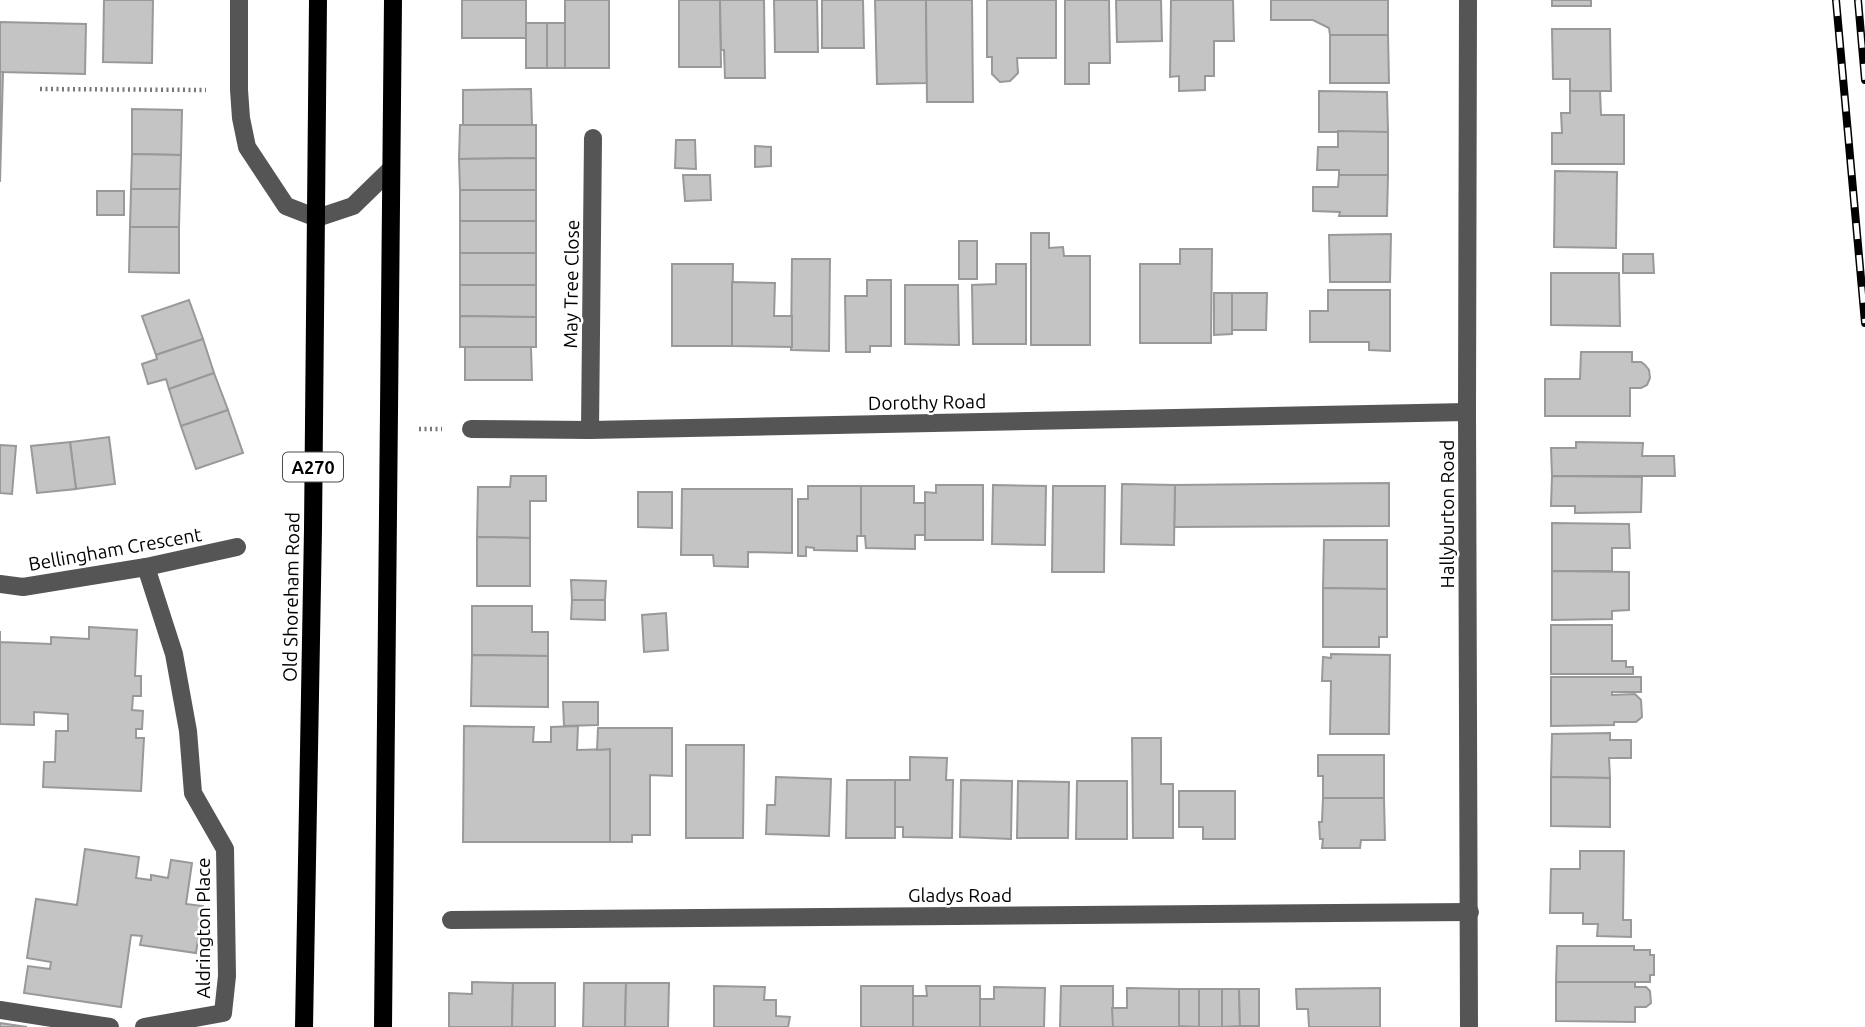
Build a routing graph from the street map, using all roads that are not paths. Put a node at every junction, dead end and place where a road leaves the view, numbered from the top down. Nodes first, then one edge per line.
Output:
1 (239, 0) edge
2 (318, 0) edge
3 (393, 0) edge
4 (1468, 0) edge
5 (593, 138) dead end
6 (391, 169) junction
7 (317, 218) junction
8 (1467, 412) junction
9 (471, 429) road end
10 (590, 430) junction
11 (237, 547) dead end
12 (146, 566) junction
13 (0, 584) edge
14 (1470, 912) junction
15 (451, 920) dead end
16 (0, 1010) edge
17 (110, 1027) edge
18 (144, 1027) edge
19 (304, 1027) edge
20 (383, 1027) edge
21 (1469, 1027) edge

1 - 7 street
2 - 7 main road, Old Shoreham Road / A270
3 - 6 main road
4 - 8 street, Hallyburton Road
5 - 10 street, May Tree Close
6 - 7 street
6 - 20 main road
7 - 19 main road, Old Shoreham Road / A270
8 - 10 street, Dorothy Road
8 - 14 street, Hallyburton Road
9 - 10 street, Dorothy Road
11 - 12 street, Bellingham Crescent
12 - 13 street, Bellingham Crescent
12 - 18 street, Aldrington Place
14 - 15 street, Gladys Road
14 - 21 street, Hallyburton Road
16 - 17 street

